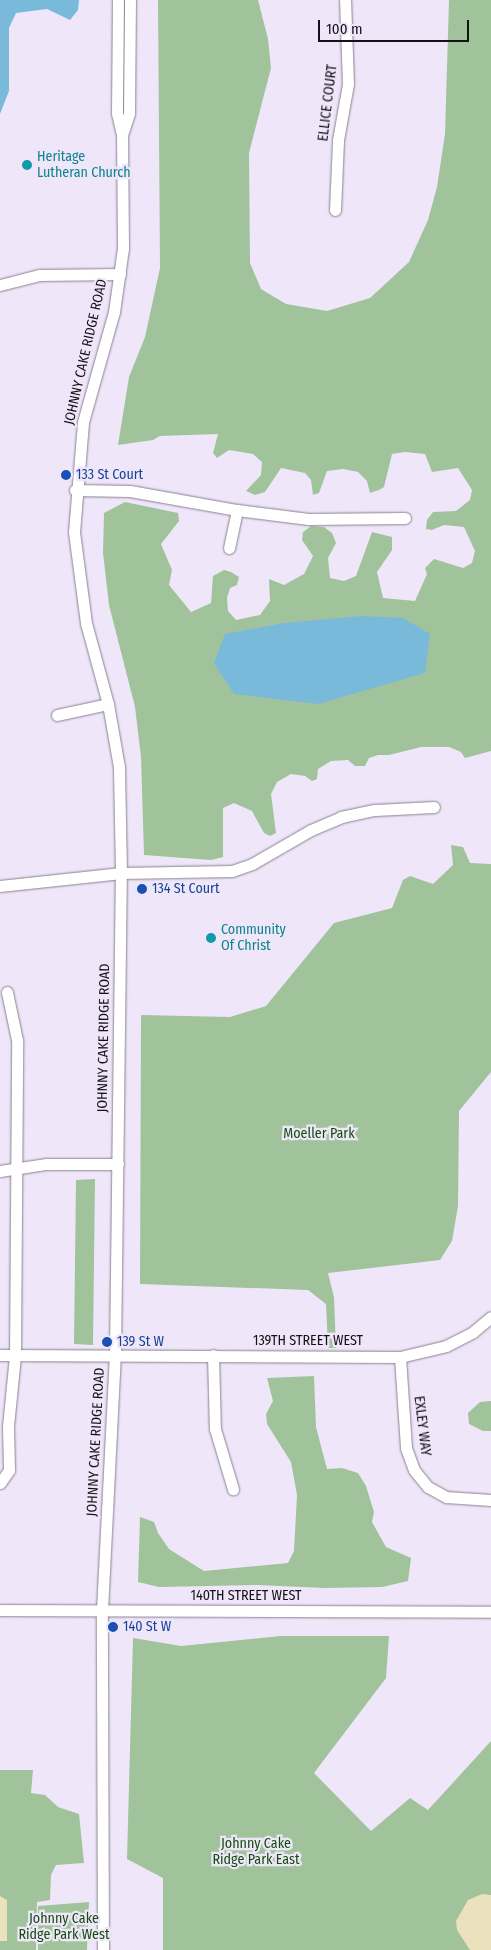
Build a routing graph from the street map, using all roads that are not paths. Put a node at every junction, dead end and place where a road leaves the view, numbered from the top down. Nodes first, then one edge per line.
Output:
1 (118, 0) edge
2 (130, 0) edge
3 (345, 0) edge
4 (124, 133) junction
5 (335, 210) dead end
6 (120, 274) junction
7 (0, 285) edge
8 (75, 490) junction
9 (236, 510) junction
10 (405, 518) dead end
11 (229, 548) dead end
12 (108, 704) junction
13 (57, 715) dead end
14 (434, 807) dead end
15 (121, 873) junction
16 (0, 886) edge
17 (7, 992) dead end
18 (118, 1164) junction
19 (17, 1168) junction
20 (0, 1171) edge
21 (491, 1317) edge
22 (0, 1355) edge
23 (115, 1355) junction
24 (15, 1356) junction
25 (213, 1356) junction
26 (400, 1357) junction
27 (0, 1483) edge
28 (233, 1489) dead end
29 (491, 1500) edge
30 (0, 1610) edge
31 (102, 1610) junction
32 (491, 1612) edge
33 (103, 1950) edge

1 - 4 street, JOHNNY CAKE RIDGE ROAD
2 - 4 street
3 - 5 street, ELLICE COURT
4 - 6 street, JOHNNY CAKE RIDGE ROAD
6 - 7 street
6 - 8 street, JOHNNY CAKE RIDGE ROAD
8 - 9 street
8 - 12 street, JOHNNY CAKE RIDGE ROAD
9 - 10 street
9 - 11 street
12 - 13 street
12 - 15 street, JOHNNY CAKE RIDGE ROAD
14 - 15 street
15 - 16 street
15 - 18 street, JOHNNY CAKE RIDGE ROAD
17 - 19 street
18 - 19 street
18 - 23 street, JOHNNY CAKE RIDGE ROAD
19 - 20 street
19 - 24 street
21 - 26 street, 139TH STREET WEST
22 - 24 street, 139TH STREET WEST
23 - 24 street, 139TH STREET WEST
23 - 25 street, 139TH STREET WEST
23 - 31 street, JOHNNY CAKE RIDGE ROAD
24 - 27 street
25 - 26 street, 139TH STREET WEST
25 - 28 street
26 - 29 street, EXLEY WAY
30 - 31 street, 140TH STREET WEST
31 - 32 street, 140TH STREET WEST
31 - 33 street, JOHNNY CAKE RIDGE ROAD

